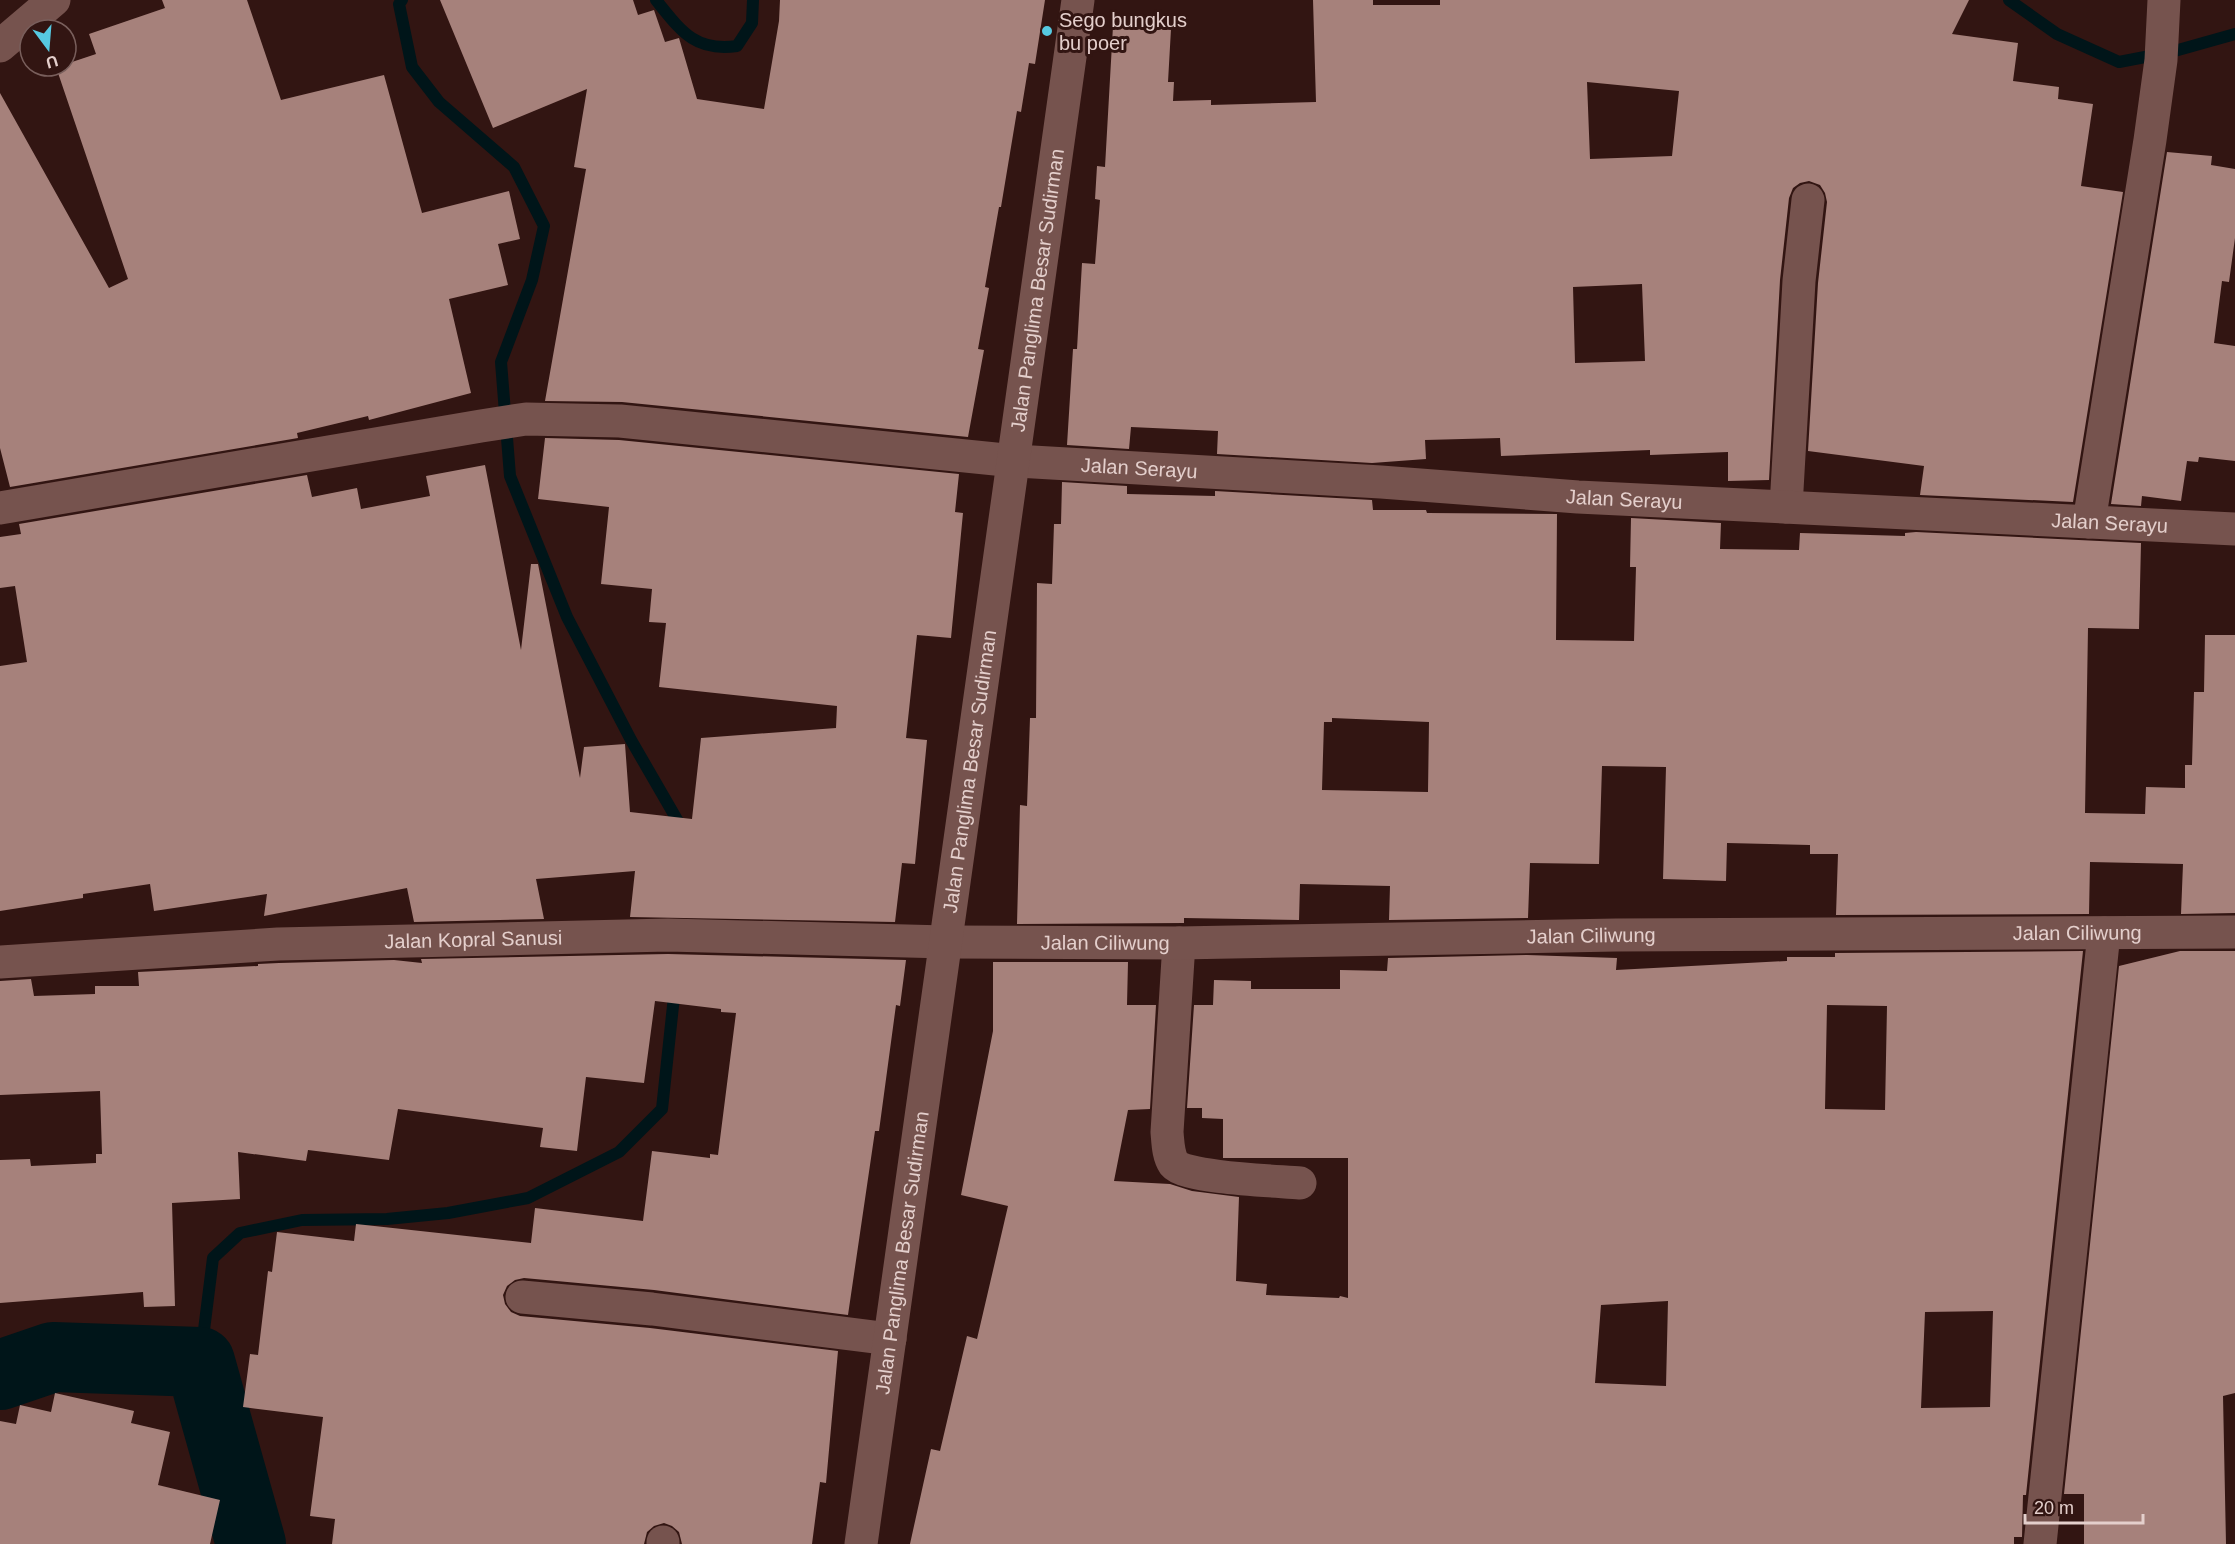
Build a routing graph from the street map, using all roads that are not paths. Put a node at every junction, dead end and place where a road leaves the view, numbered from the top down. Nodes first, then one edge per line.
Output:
1 (54, 0) edge
2 (2164, 3) edge
3 (1077, 12) edge
4 (0, 46) edge
5 (1808, 200) dead end
6 (1015, 461) junction
7 (1786, 507) junction
8 (0, 508) edge
9 (2089, 522) junction
10 (2235, 529) edge
11 (2235, 932) edge
12 (2104, 933) junction
13 (946, 942) junction
14 (1179, 943) junction
15 (0, 962) edge
16 (1300, 1183) dead end
17 (522, 1297) dead end
18 (890, 1339) junction
19 (861, 1544) edge
20 (2040, 1544) edge

1 - 4 street
2 - 9 street
3 - 6 street, Jalan Panglima Besar Sudirman
5 - 7 street
6 - 7 street, Jalan Serayu
6 - 8 street, Jalan Serayu
6 - 13 street, Jalan Panglima Besar Sudirman
7 - 9 street, Jalan Serayu
9 - 10 street, Jalan Serayu
11 - 12 street, Jalan Ciliwung
12 - 14 street, Jalan Ciliwung
12 - 20 street
13 - 14 street, Jalan Ciliwung
13 - 15 street, Jalan Kopral Sanusi
13 - 18 street, Jalan Panglima Besar Sudirman
14 - 16 street
17 - 18 street
18 - 19 street, Jalan Panglima Besar Sudirman

